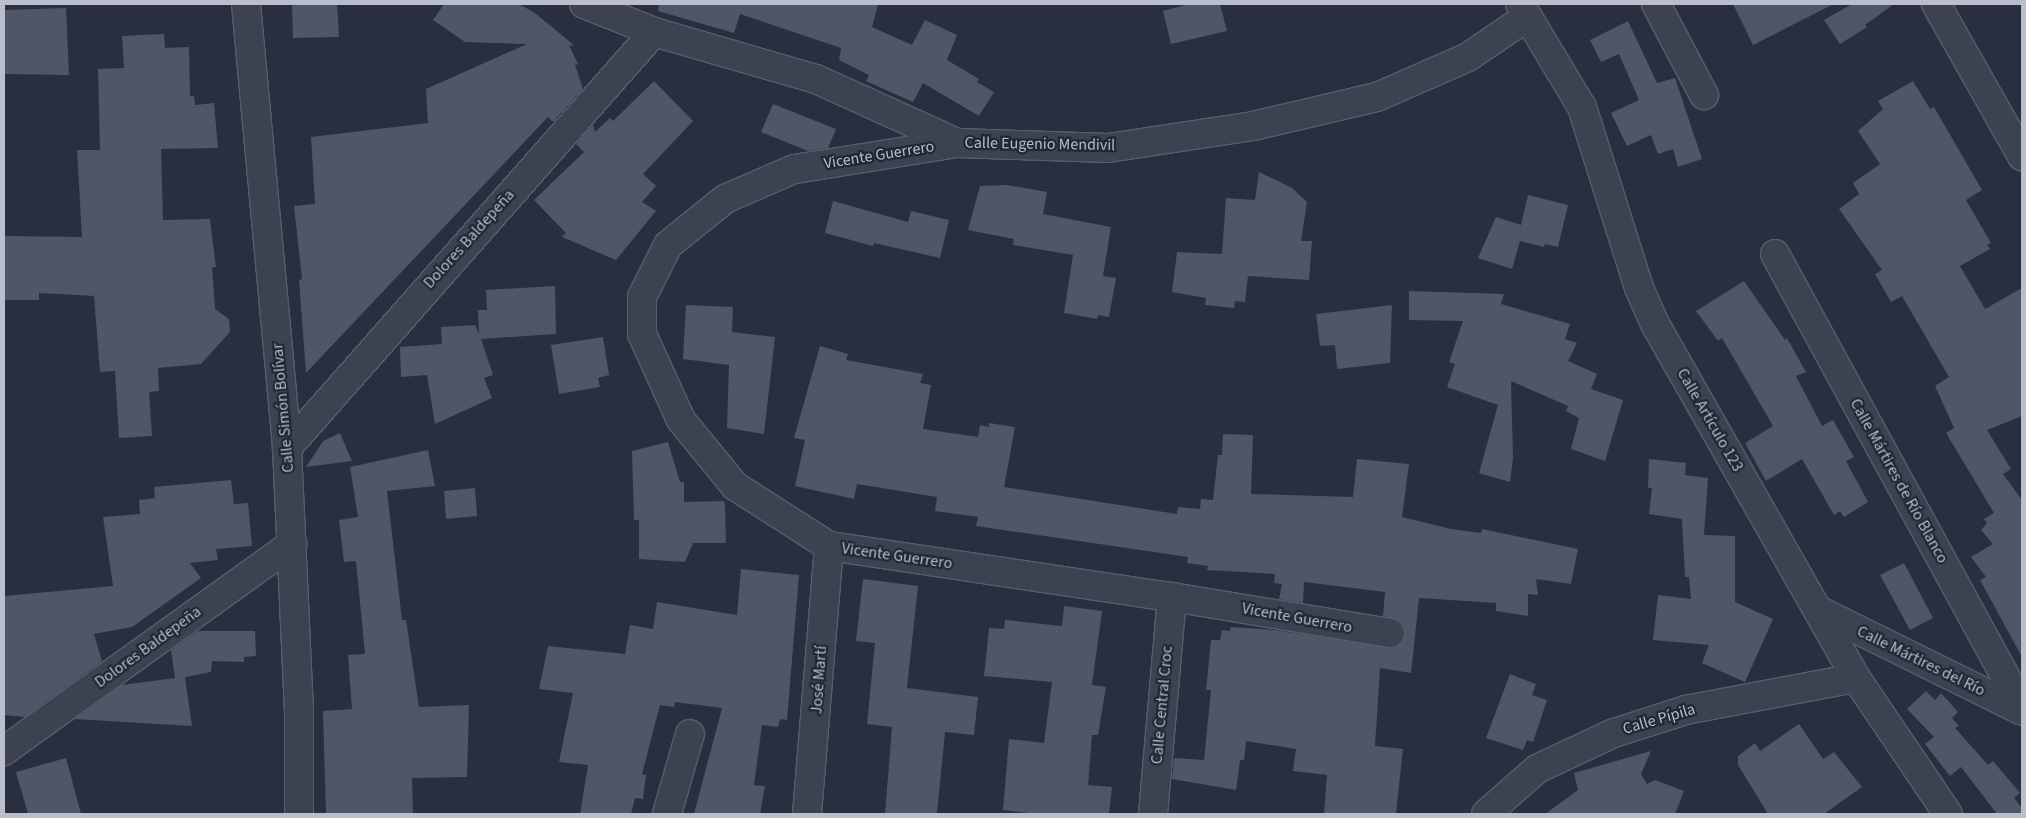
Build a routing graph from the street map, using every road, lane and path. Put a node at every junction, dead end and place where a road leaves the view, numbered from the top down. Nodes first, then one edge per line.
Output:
1 (246, 4) edge
2 (584, 4) edge
3 (1656, 4) edge
4 (1936, 4) edge
5 (1524, 10) edge
6 (654, 32) junction
7 (1704, 95) dead end
8 (957, 143) junction
9 (2022, 156) edge
10 (1775, 254) dead end
11 (287, 448) junction
12 (292, 544) junction
13 (829, 546) junction
14 (1172, 596) junction
15 (1820, 611) junction
16 (1390, 633) dead end
17 (1856, 678) junction
18 (2022, 707) edge
19 (2022, 712) edge
20 (690, 734) dead end
21 (4, 751) edge
22 (299, 814) edge
23 (667, 814) edge
24 (807, 814) edge
25 (1152, 814) edge
26 (1486, 814) edge
27 (1948, 814) edge

1 - 11 street, Calle Simón Bolívar
2 - 6 street, Calle Eugenio Mendivil
3 - 7 street
4 - 9 street
5 - 8 street, Calle Eugenio Mendivil
5 - 15 street, Calle Artículo 123
6 - 8 street, Calle Eugenio Mendivil
6 - 11 street, Dolores Baldepeña
8 - 13 street, Vicente Guerrero
10 - 18 street, Calle Mártires de Río Blanco
11 - 12 street, Calle Simón Bolívar
12 - 21 street, Dolores Baldepeña
12 - 22 street, Calle Simón Bolívar
13 - 14 street, Vicente Guerrero
13 - 24 street, José Martí
14 - 16 street, Vicente Guerrero
14 - 25 street, Calle Central Croc
15 - 17 street, Calle Artículo 123
15 - 19 street, Calle Mártires del Río
17 - 26 street, Calle Pípila
17 - 27 street, Calle Artículo 123
20 - 23 street

